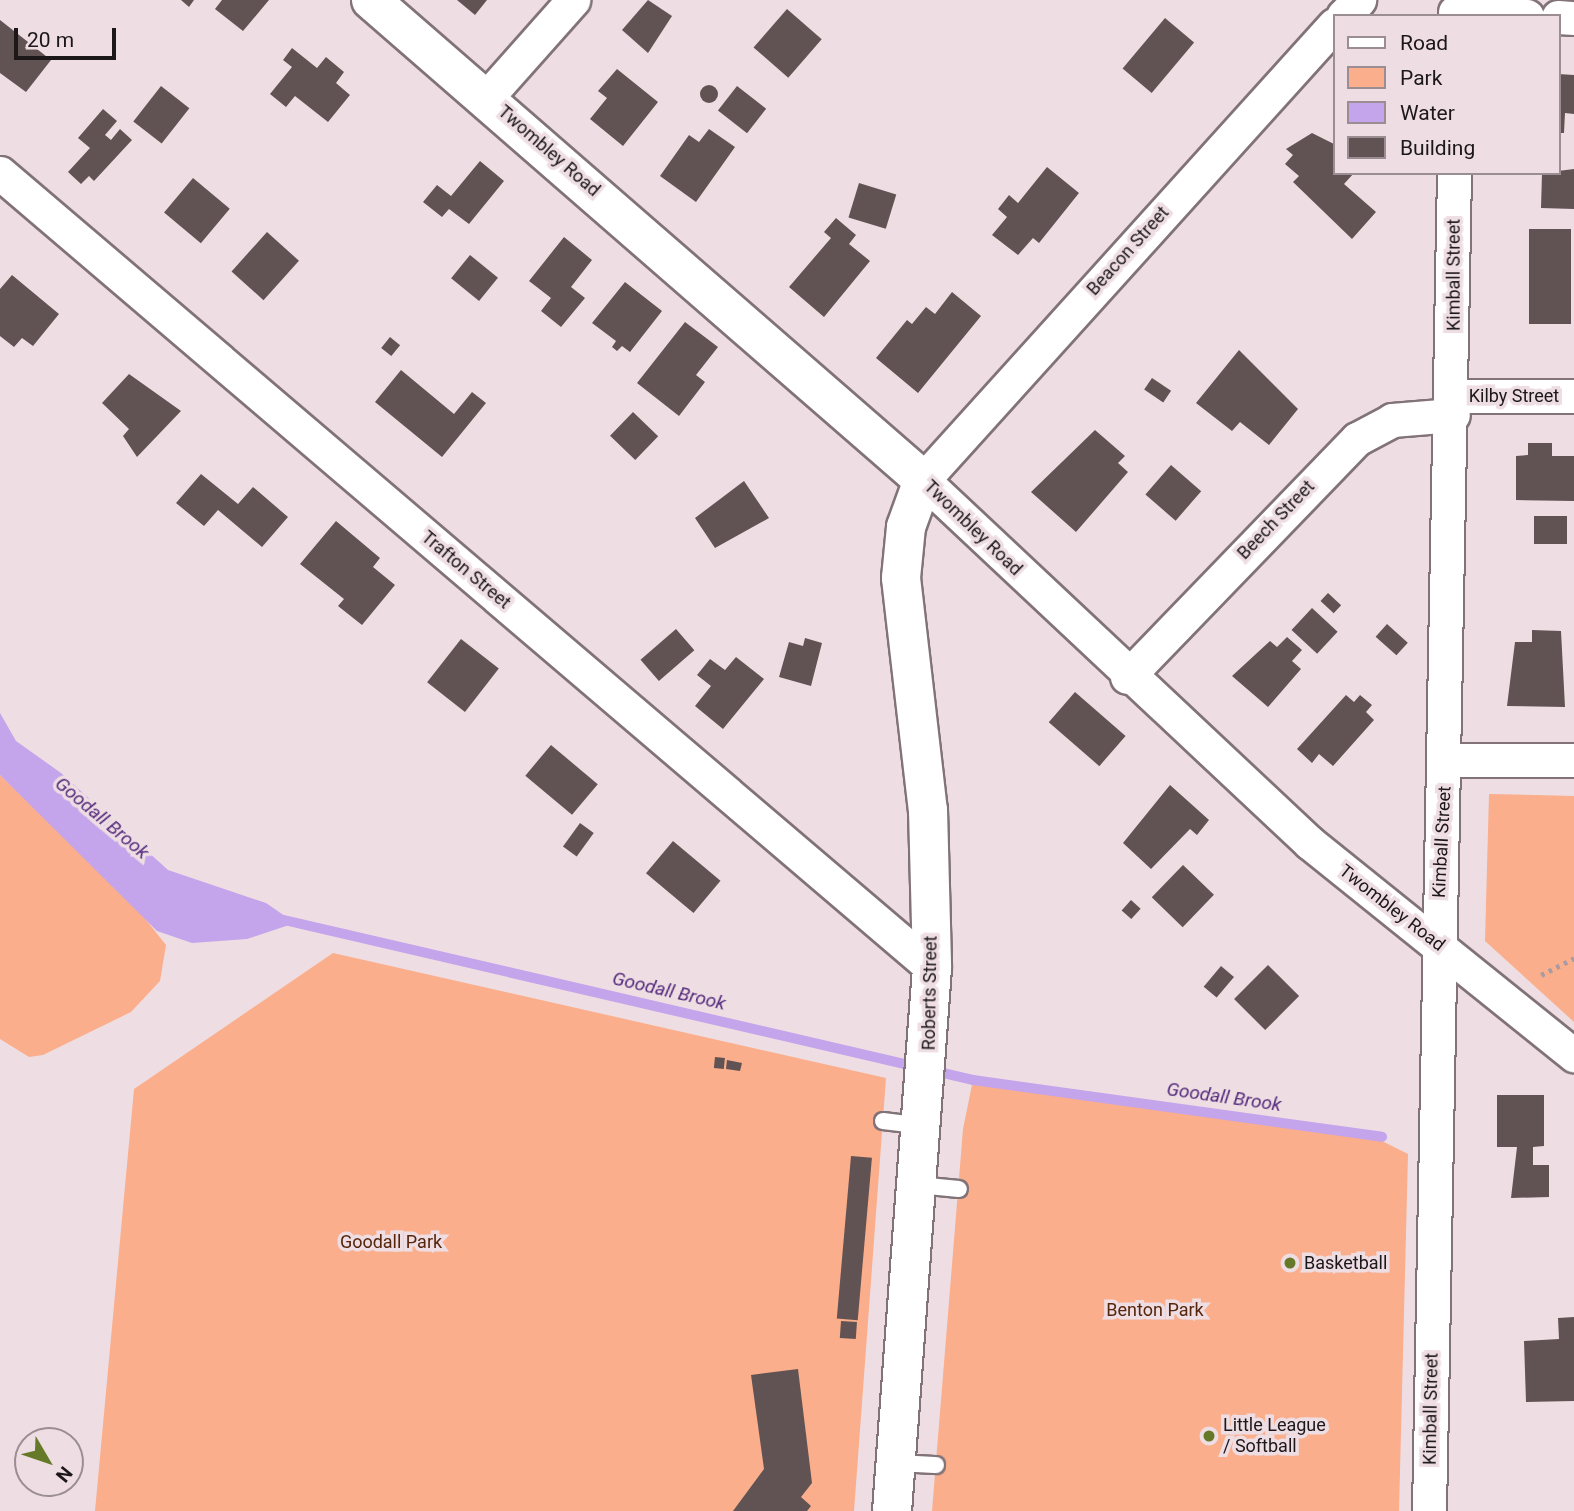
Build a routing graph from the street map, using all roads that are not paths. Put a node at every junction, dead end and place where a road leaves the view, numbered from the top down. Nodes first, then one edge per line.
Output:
1 (371, 0) edge
2 (573, 0) edge
3 (1359, 0) edge
4 (1455, 9) edge
5 (1345, 14) edge
6 (1506, 14) edge
7 (1332, 27) edge
8 (487, 97) junction
9 (0, 173) edge
10 (1454, 175) edge
11 (1574, 396) edge
12 (1453, 405) junction
13 (923, 480) junction
14 (1127, 677) junction
15 (1447, 760) junction
16 (1574, 760) edge
17 (1437, 943) junction
18 (932, 968) junction
19 (1574, 1055) edge
20 (924, 1115) junction
21 (883, 1121) dead end
22 (918, 1185) junction
23 (959, 1189) dead end
24 (896, 1463) junction
25 (936, 1465) dead end
26 (892, 1511) edge
27 (1429, 1511) edge

1 - 8 street, Twombley Road
2 - 8 street
3 - 5 street
4 - 6 street
7 - 13 street, Beacon Street
8 - 13 street, Twombley Road
9 - 18 street, Trafton Street
10 - 12 street, Kimball Street
11 - 12 street, Kilby Street
12 - 14 street, Beech Street
12 - 15 street, Kimball Street
13 - 14 street, Twombley Road
13 - 18 street, Roberts Street
14 - 17 street, Twombley Road
15 - 16 street
15 - 17 street, Kimball Street
17 - 19 street, Twombley Road
17 - 27 street, Kimball Street
18 - 20 street, Roberts Street
20 - 21 lane
20 - 22 street, Roberts Street
22 - 23 lane
22 - 24 street, Roberts Street
24 - 25 lane
24 - 26 street, Roberts Street

